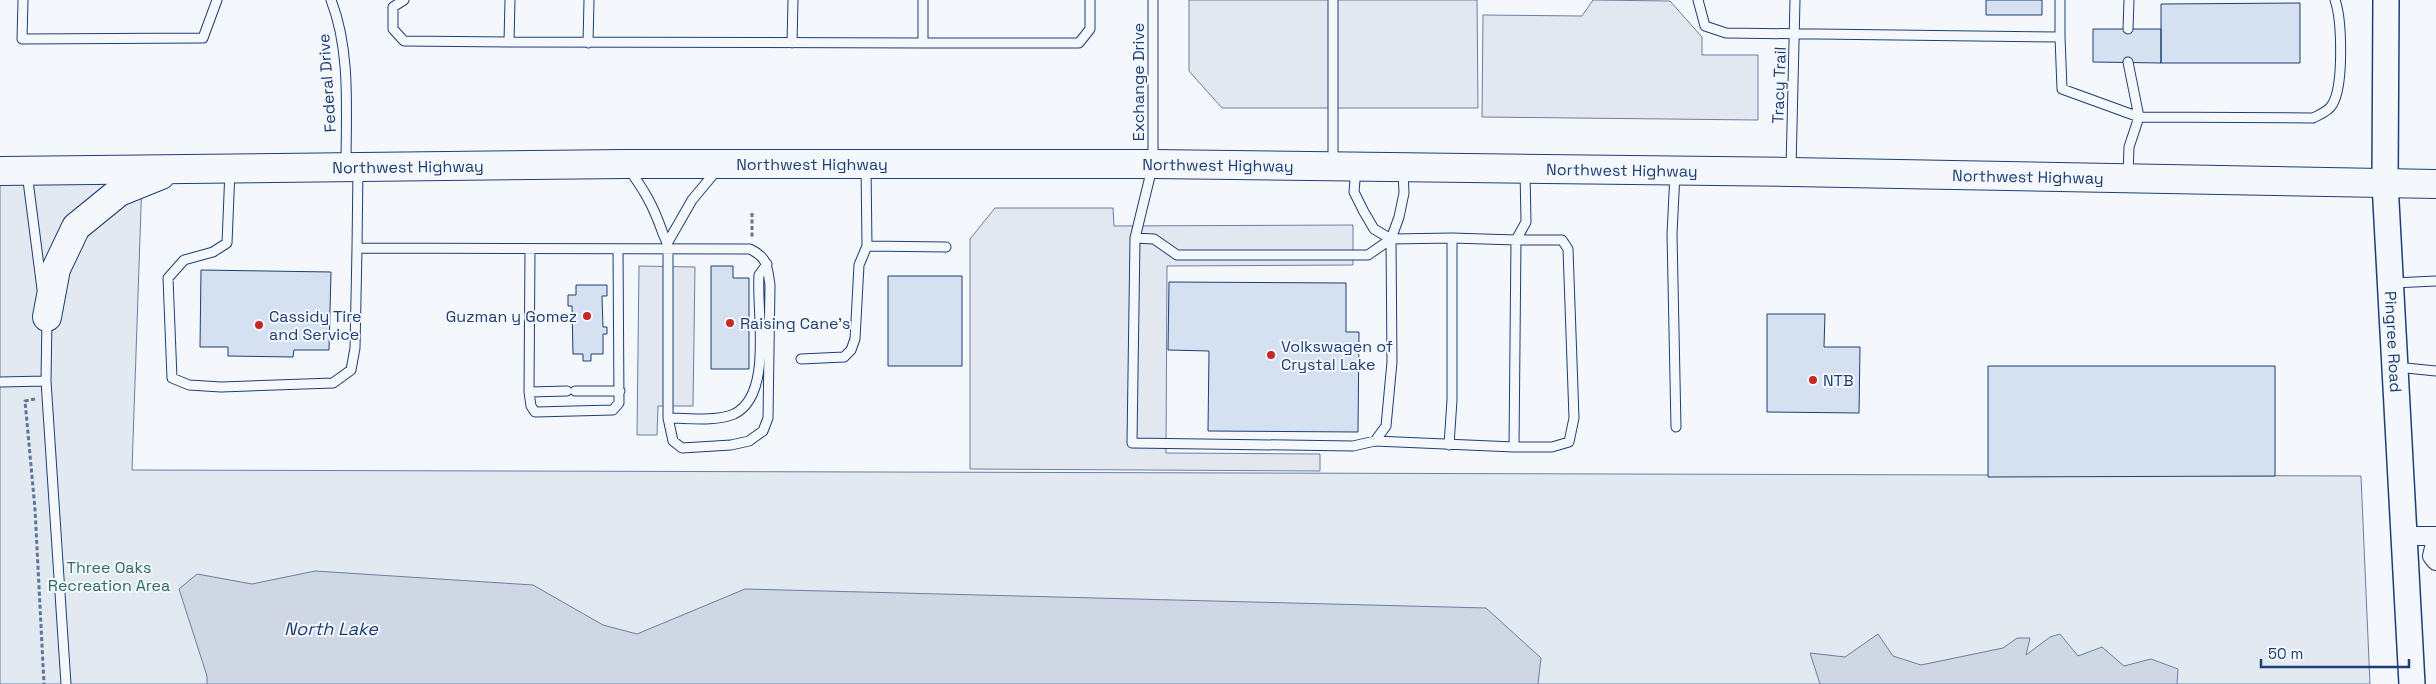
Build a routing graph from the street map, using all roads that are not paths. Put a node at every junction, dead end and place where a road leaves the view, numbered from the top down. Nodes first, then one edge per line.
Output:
1 (23, 0) edge
2 (217, 0) edge
3 (331, 0) edge
4 (404, 0) edge
5 (510, 0) edge
6 (589, 0) edge
7 (793, 0) edge
8 (923, 0) edge
9 (1090, 0) edge
10 (1153, 0) edge
11 (1333, 0) edge
12 (1698, 0) edge
13 (1795, 0) edge
14 (2060, 0) edge
15 (2129, 0) edge
16 (2335, 0) edge
17 (2386, 0) edge
18 (2128, 29) dead end
19 (1795, 35) junction
20 (2060, 38) junction
21 (509, 42) junction
22 (588, 43) junction
23 (792, 43) junction
24 (923, 43) junction
25 (2128, 62) dead end
26 (2139, 117) junction
27 (625, 164) junction
28 (722, 164) junction
29 (1153, 164) junction
30 (866, 165) junction
31 (352, 166) junction
32 (1344, 166) junction
33 (1403, 167) junction
34 (230, 168) junction
35 (1524, 168) junction
36 (179, 169) junction
37 (0, 170) edge
38 (27, 170) junction
39 (1675, 170) junction
40 (1791, 172) junction
41 (2128, 178) junction
42 (2385, 183) junction
43 (2436, 184) edge
44 (1135, 238) junction
45 (1452, 238) junction
46 (1391, 239) junction
47 (1516, 240) junction
48 (668, 245) junction
49 (867, 246) junction
50 (946, 247) dead end
51 (357, 248) junction
52 (530, 249) junction
53 (618, 249) junction
54 (767, 264) junction
55 (2436, 281) edge
56 (2390, 283) junction
57 (46, 317) junction
58 (801, 359) dead end
59 (2394, 367) junction
60 (2436, 371) edge
61 (46, 381) junction
62 (0, 382) edge
63 (620, 391) junction
64 (529, 392) junction
65 (668, 418) junction
66 (1676, 427) dead end
67 (1375, 441) junction
68 (1449, 445) junction
69 (1514, 447) junction
70 (2403, 536) junction
71 (2436, 537) edge
72 (2436, 561) edge
73 (66, 684) edge
74 (2412, 684) edge

1 - 2 lane
3 - 31 lane, Federal Drive
4 - 21 lane
5 - 21 lane
6 - 22 lane
7 - 23 lane
8 - 24 lane
9 - 24 lane
10 - 29 lane, Exchange Drive
11 - 32 lane
12 - 19 lane
13 - 19 lane, Tracy Trail
14 - 20 lane
15 - 18 lane
16 - 26 lane
17 - 42 street, Pingree Road
19 - 20 lane
19 - 40 lane, Tracy Trail
20 - 26 lane
21 - 22 lane
22 - 23 lane
23 - 24 lane
25 - 26 lane
26 - 41 lane
27 - 28 main road, Northwest Highway
27 - 31 main road, Northwest Highway
27 - 48 lane
28 - 30 main road, Northwest Highway
28 - 48 lane
29 - 30 main road, Northwest Highway
29 - 32 main road, Northwest Highway
29 - 44 lane, Exchange Drive
30 - 49 lane
31 - 34 main road, Northwest Highway
31 - 51 lane, Federal Drive
32 - 33 main road, Northwest Highway
32 - 46 lane
33 - 35 main road, Northwest Highway
33 - 46 lane
34 - 36 main road, Northwest Highway
34 - 51 lane, Federal Drive
35 - 39 main road, Northwest Highway
35 - 47 lane
36 - 38 main road, Northwest Highway
36 - 57 main road
37 - 38 main road, Northwest Highway
38 - 57 lane
39 - 40 main road, Northwest Highway
39 - 66 lane
40 - 41 main road, Northwest Highway
41 - 42 main road, Northwest Highway
42 - 43 main road, Northwest Highway
42 - 56 street, Pingree Road
44 - 46 lane
44 - 67 lane, Exchange Drive
45 - 46 lane
45 - 47 lane
45 - 68 lane
46 - 67 lane
47 - 69 lane
47 - 69 lane
48 - 53 lane
48 - 54 lane
48 - 65 lane
49 - 50 lane
49 - 58 lane
51 - 52 lane
52 - 53 lane
52 - 64 lane
53 - 63 lane
54 - 65 lane
54 - 65 lane
55 - 56 lane
56 - 59 street, Pingree Road
57 - 61 lane
59 - 60 lane
59 - 70 street, Pingree Road
61 - 62 lane
61 - 73 lane
63 - 64 lane
63 - 64 lane
67 - 68 lane
68 - 69 lane
70 - 71 street
70 - 74 street, Pingree Road
71 - 72 street

